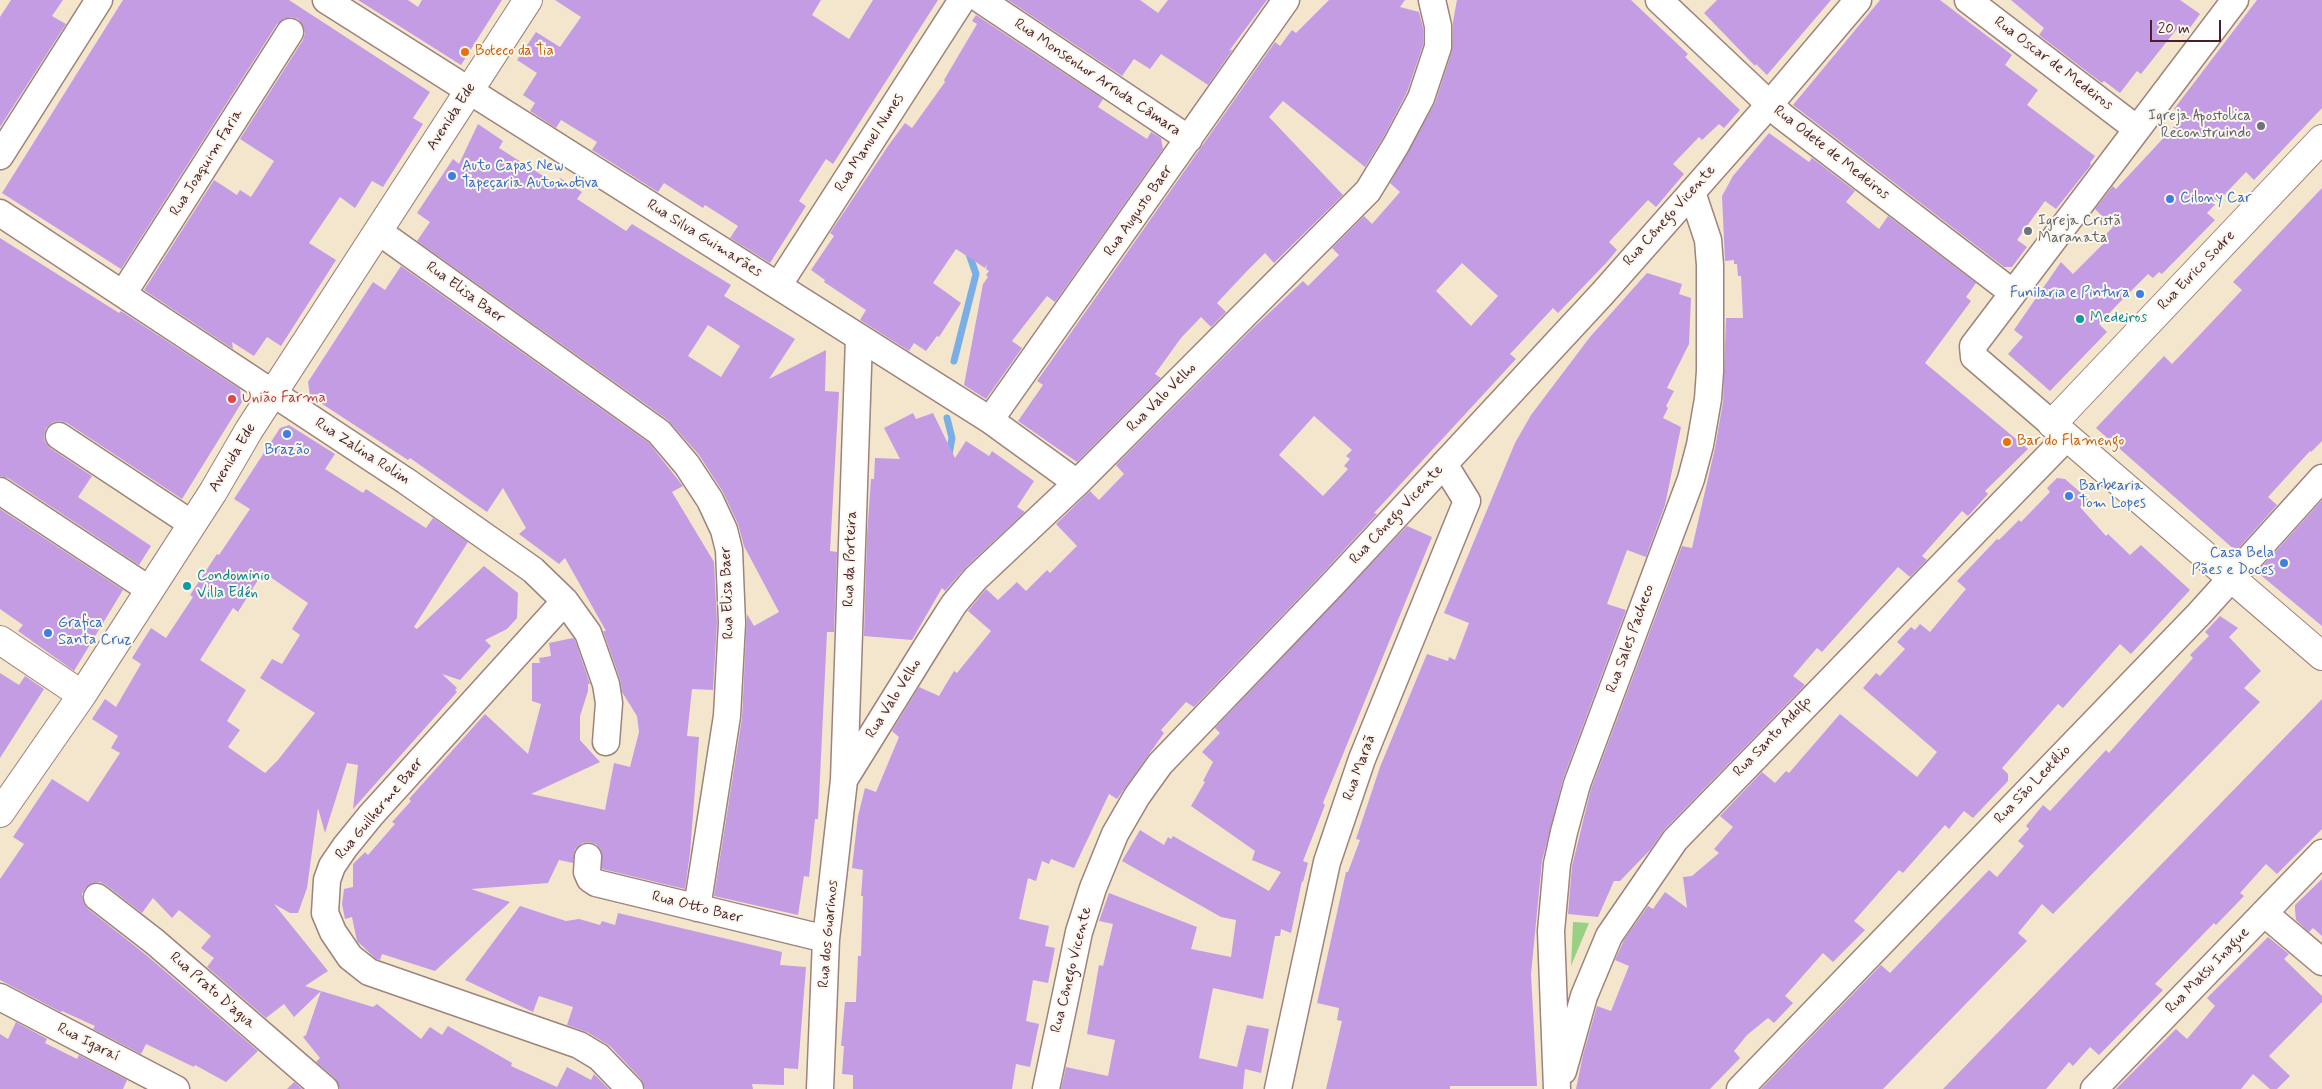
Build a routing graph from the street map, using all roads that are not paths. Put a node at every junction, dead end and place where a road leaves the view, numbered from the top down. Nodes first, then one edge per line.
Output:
1 (99, 0) edge
2 (326, 0) edge
3 (528, 0) edge
4 (962, 0) edge
5 (981, 0) edge
6 (1286, 0) edge
7 (1432, 0) edge
8 (1659, 0) edge
9 (1858, 0) edge
10 (1968, 0) edge
11 (2235, 0) edge
12 (290, 32) dead end
13 (469, 90) junction
14 (1769, 105) junction
15 (2137, 129) junction
16 (1189, 139) junction
17 (2322, 139) edge
18 (0, 156) edge
19 (1692, 192) junction
20 (0, 213) edge
21 (378, 231) junction
22 (778, 286) junction
23 (2013, 293) junction
24 (123, 294) junction
25 (859, 338) junction
26 (273, 394) junction
27 (990, 420) junction
28 (2059, 430) junction
29 (59, 436) dead end
30 (1444, 464) junction
31 (2322, 478) edge
32 (1077, 483) junction
33 (0, 491) edge
34 (192, 524) junction
35 (2231, 578) junction
36 (150, 590) junction
37 (565, 600) junction
38 (0, 640) edge
39 (2322, 656) edge
40 (82, 695) junction
41 (606, 742) dead end
42 (844, 780) junction
43 (0, 813) edge
44 (2322, 854) edge
45 (588, 857) dead end
46 (97, 897) dead end
47 (697, 908) junction
48 (2264, 913) junction
49 (826, 939) junction
50 (2322, 962) edge
51 (0, 997) edge
52 (176, 1089) edge
53 (325, 1089) edge
54 (630, 1089) edge
55 (820, 1089) edge
56 (1046, 1089) edge
57 (1278, 1089) edge
58 (1558, 1089) edge
59 (1740, 1089) edge
60 (2094, 1089) edge

1 - 18 street
2 - 13 street, Rua Silva Guimarães
3 - 13 main road, Avenida Ede
4 - 22 street, Rua Manuel Nunes
5 - 16 street, Rua Monsenhor Arruda Câmara
6 - 16 street, Rua Augusto Baer
7 - 32 street, Rua Valo Velho
8 - 14 street, Rua Odete de Medeiros
9 - 14 street, Rua Cônego Vicente
10 - 15 street, Rua Oscar de Medeiros
11 - 15 street
12 - 24 street, Rua Joaquim Faria
13 - 21 main road, Avenida Ede
13 - 22 street, Rua Silva Guimarães
14 - 19 street, Rua Cônego Vicente
14 - 23 street, Rua Odete de Medeiros
15 - 23 street
16 - 27 street, Rua Augusto Baer
17 - 28 main road, Rua Eurico Sodre
19 - 30 street, Rua Cônego Vicente
19 - 58 street, Rua Sales Pacheco
20 - 24 street, Rua Zalina Rolim
21 - 26 main road, Avenida Ede
21 - 47 street, Rua Elisa Baer
22 - 25 street, Rua Silva Guimarães
23 - 28 street
24 - 26 street, Rua Zalina Rolim
25 - 27 street, Rua Silva Guimarães
25 - 42 street, Rua da Porteira
26 - 34 main road, Avenida Ede
26 - 37 street, Rua Zalina Rolim
27 - 32 street, Rua Silva Guimarães
28 - 35 main road
28 - 58 street, Rua Santo Adolfo
29 - 34 street
30 - 56 street, Rua Cônego Vicente
30 - 57 street, Rua Maraã
31 - 35 street, Rua São Leotélio
32 - 42 street, Rua Valo Velho
33 - 36 street
34 - 36 main road, Avenida Ede
35 - 39 main road
35 - 59 street, Rua São Leotélio
36 - 40 main road, Avenida Ede
37 - 41 street, Rua Zalina Rolim
37 - 54 street, Rua Guilherme Baer
38 - 40 main road
40 - 43 main road, Avenida Ede
42 - 49 street, Rua dos Guarinos
44 - 48 street, Rua Matsu Inague
45 - 47 street, Rua Otto Baer
46 - 53 street, Rua Prato D'agua
47 - 49 street, Rua Otto Baer
48 - 50 street
48 - 60 street, Rua Matsu Inague
49 - 55 street, Rua dos Guarinos
51 - 52 street, Rua Igaraí

